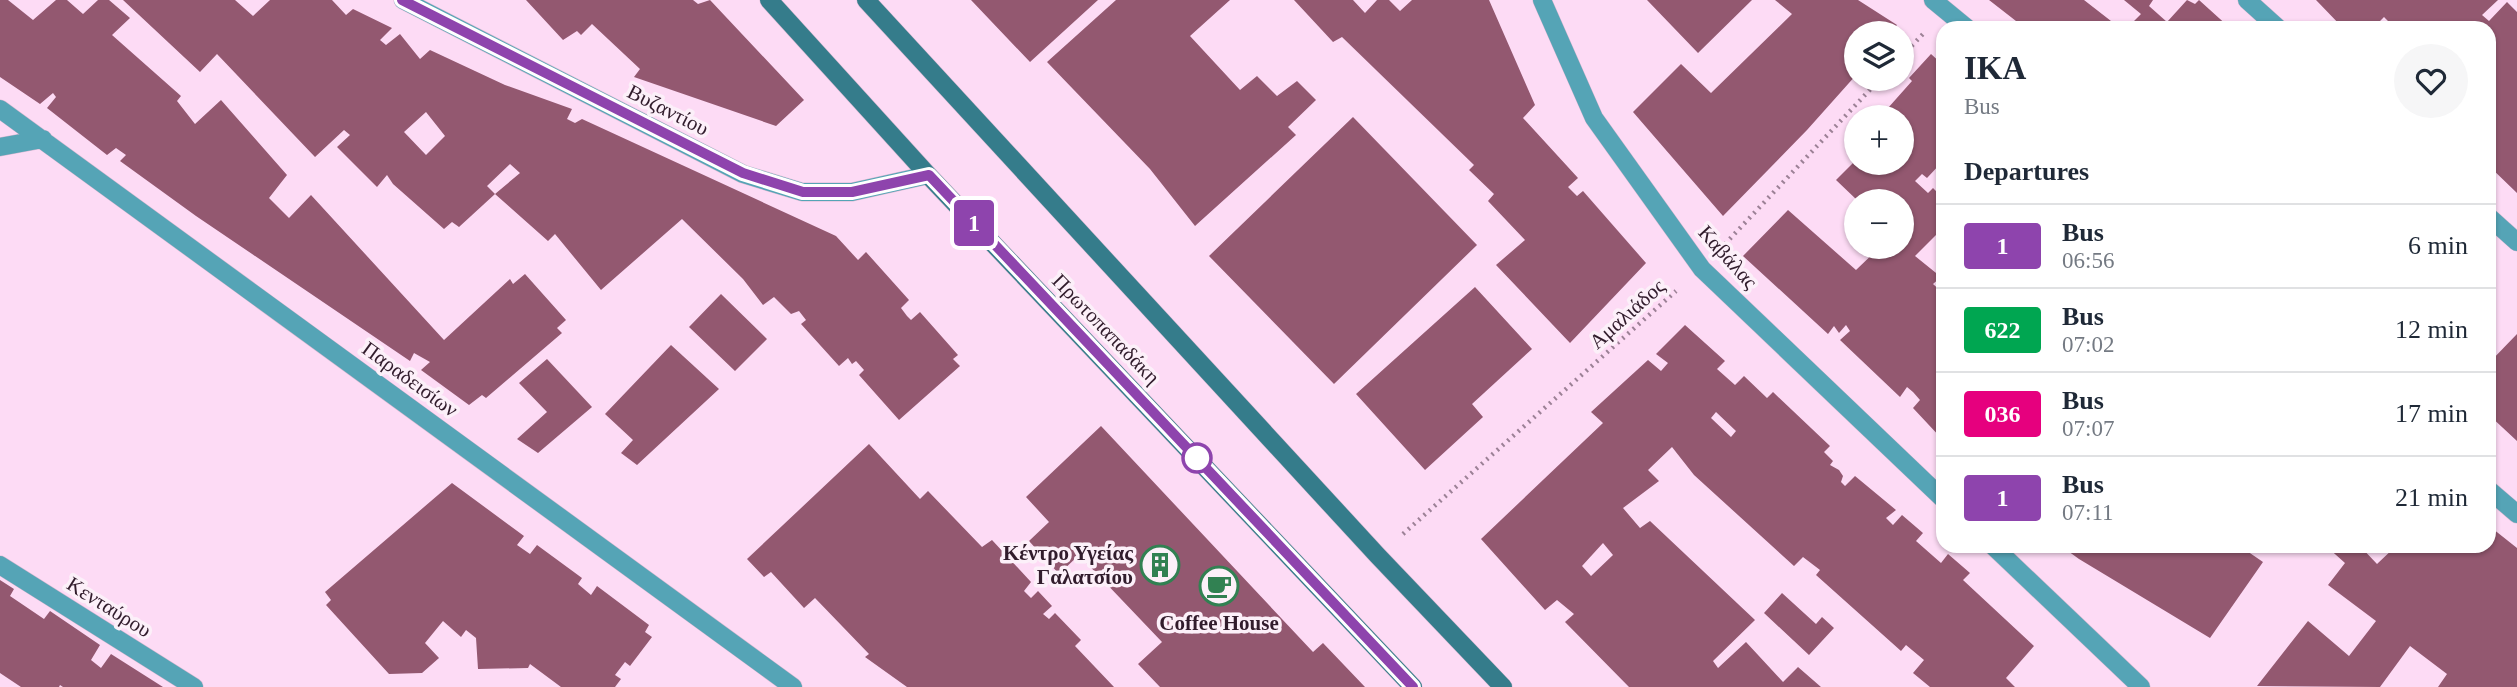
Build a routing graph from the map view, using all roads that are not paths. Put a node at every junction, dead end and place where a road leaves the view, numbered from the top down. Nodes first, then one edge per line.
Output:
1 (402, 0) edge
2 (769, 0) edge
3 (866, 0) edge
4 (1542, 0) edge
5 (1933, 0) edge
6 (2247, 0) edge
7 (1958, 21) edge
8 (2270, 21) edge
9 (0, 109) edge
10 (43, 139) junction
11 (0, 147) edge
12 (929, 175) junction
13 (2496, 223) edge
14 (2517, 242) edge
15 (1936, 492) edge
16 (2496, 496) edge
17 (2517, 514) edge
18 (2000, 553) edge
19 (0, 565) edge
20 (194, 687) edge
21 (793, 687) edge
22 (1413, 687) edge
23 (1503, 687) edge
24 (2141, 687) edge

1 - 12 street, Βυζαντίου
2 - 12 main road, Πρωτοπαπαδάκη
3 - 23 main road
4 - 15 street, Καβάλας
5 - 7 street
6 - 8 street
9 - 10 street, Παραδεισίων
10 - 11 street
10 - 21 street, Παραδεισίων
12 - 22 main road, Πρωτοπαπαδάκη
13 - 14 street
16 - 17 street
18 - 24 street
19 - 20 street, Κενταύρου

